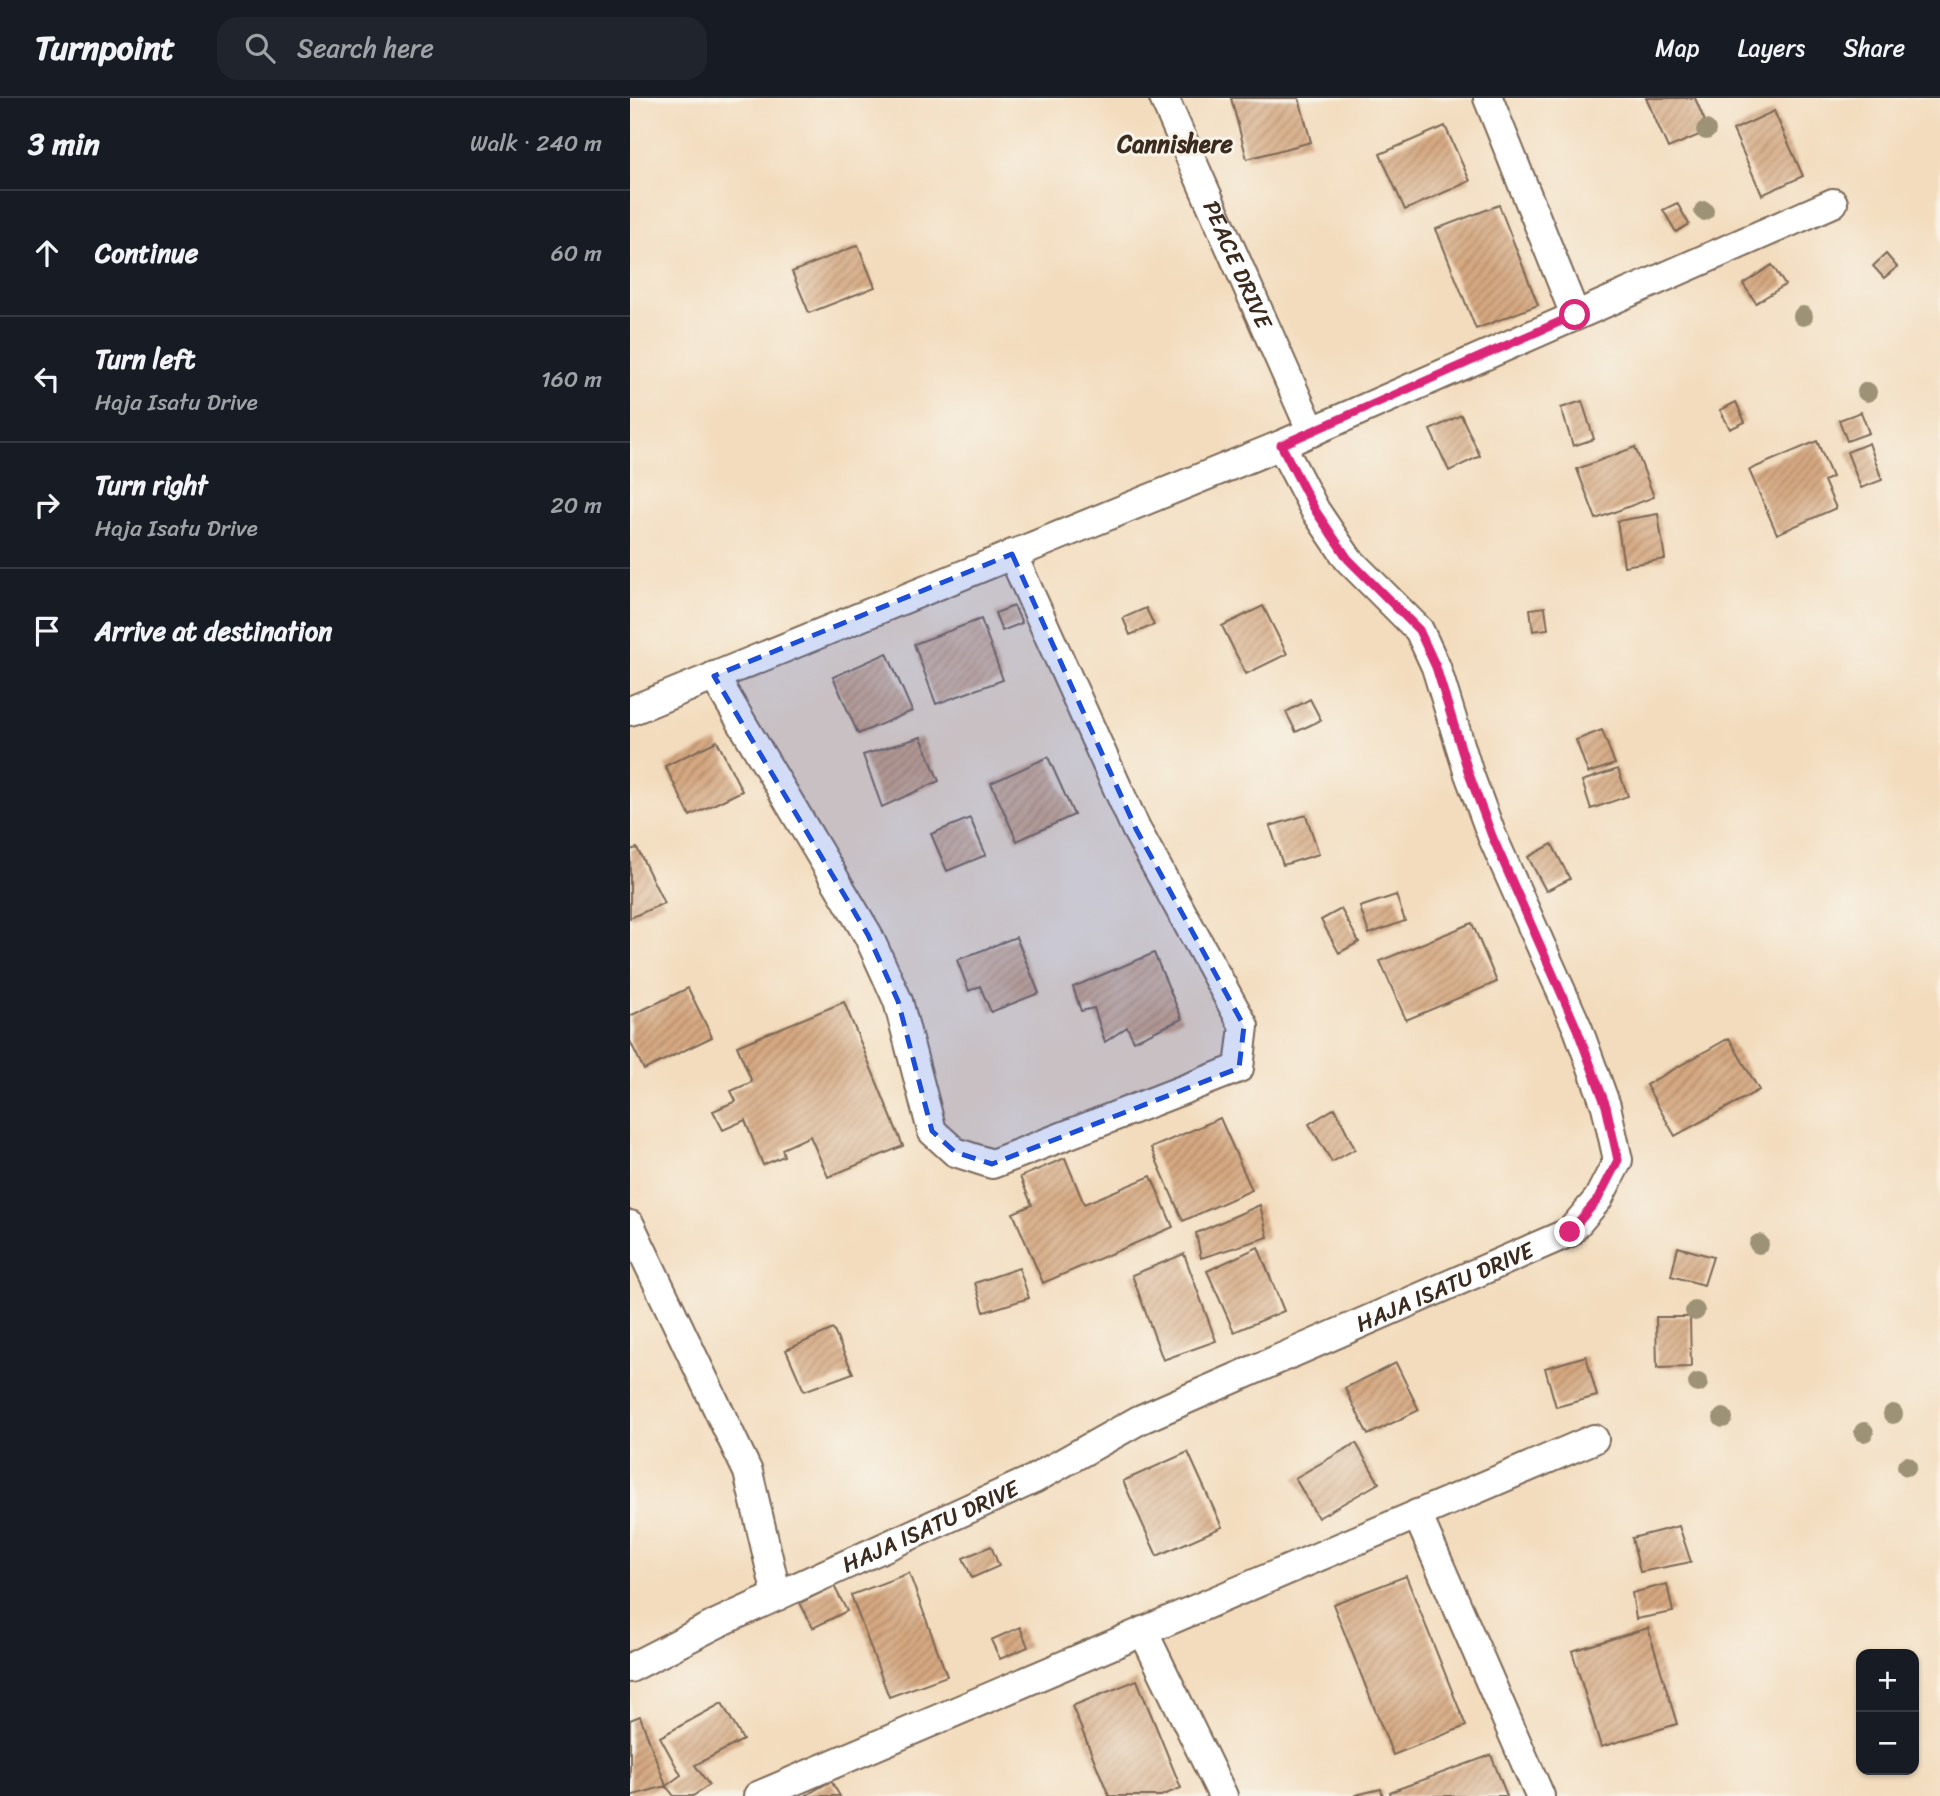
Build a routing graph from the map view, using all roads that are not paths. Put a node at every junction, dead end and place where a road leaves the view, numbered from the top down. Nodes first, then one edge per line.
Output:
1 (1164, 98) edge
2 (1488, 98) edge
3 (1833, 203) dead end
4 (1575, 315) junction
5 (1312, 432) junction
6 (1281, 445) junction
7 (1012, 554) junction
8 (715, 676) junction
9 (630, 711) edge
10 (630, 1225) edge
11 (1594, 1439) dead end
12 (1417, 1514) junction
13 (777, 1596) junction
14 (1143, 1631) junction
15 (630, 1668) edge
16 (758, 1796) edge
17 (1223, 1796) edge
18 (1540, 1796) edge

1 - 5 street, PEACE DRIVE
2 - 4 street
3 - 4 street
4 - 5 street
5 - 6 street
6 - 7 street
6 - 13 street, HAJA ISATU DRIVE
7 - 8 street
7 - 8 street
8 - 9 street
10 - 13 street
11 - 12 street
12 - 14 street
12 - 18 street
13 - 15 street, HAJA ISATU DRIVE
14 - 16 street
14 - 17 street

